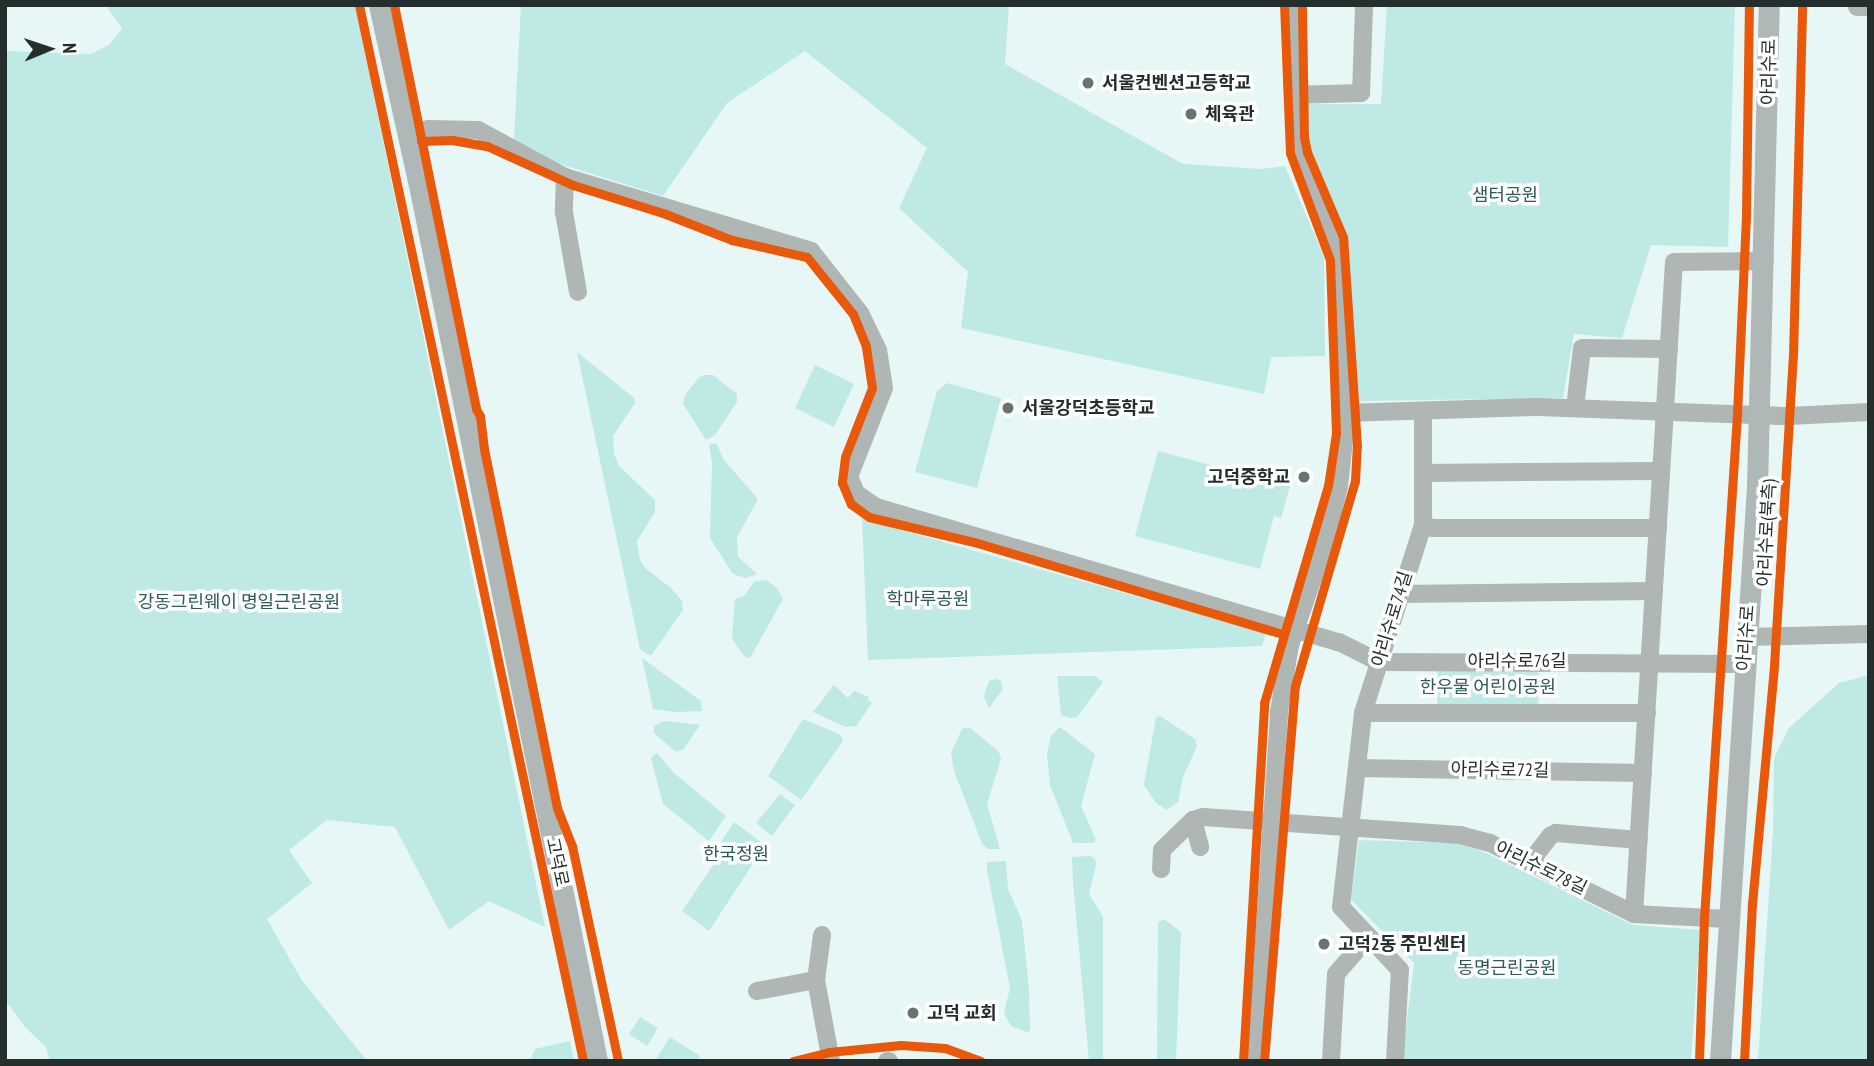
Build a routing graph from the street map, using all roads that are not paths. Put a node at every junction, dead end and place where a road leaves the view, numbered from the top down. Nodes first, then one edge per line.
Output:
1 (379, 5) edge
2 (1291, 5) edge
3 (1364, 5) edge
4 (1769, 5) edge
5 (1293, 95) junction
6 (408, 132) junction
7 (565, 177) junction
8 (1765, 261) junction
9 (578, 292) dead end
10 (1669, 349) junction
11 (1575, 408) junction
12 (1423, 411) junction
13 (1665, 411) junction
14 (1869, 412) edge
15 (1344, 413) junction
16 (1760, 415) junction
17 (1661, 471) junction
18 (1423, 474) junction
19 (1423, 525) junction
20 (1658, 528) junction
21 (1654, 591) junction
22 (1400, 594) junction
23 (1296, 630) junction
24 (1869, 634) edge
25 (1746, 637) junction
26 (1379, 662) junction
27 (1651, 662) junction
28 (1744, 664) junction
29 (1363, 713) junction
30 (1647, 713) junction
31 (1357, 768) junction
32 (1643, 773) junction
33 (1192, 820) junction
34 (1272, 823) junction
35 (1351, 827) junction
36 (1639, 840) junction
37 (1200, 847) dead end
38 (1530, 862) junction
39 (1161, 869) dead end
40 (1634, 914) junction
41 (1727, 919) junction
42 (822, 935) dead end
43 (1369, 936) junction
44 (816, 980) junction
45 (757, 991) dead end
46 (597, 1061) edge
47 (831, 1061) edge
48 (1256, 1061) edge
49 (1331, 1061) edge
50 (1395, 1061) edge
51 (1720, 1061) edge

1 - 6 main road, 고덕로
2 - 5 street
3 - 5 street
4 - 8 main road, 아리수로
5 - 15 street
6 - 7 street
6 - 46 main road, 고덕로
7 - 9 street
7 - 23 street, 아리수로76길
8 - 10 street
8 - 16 main road, 아리수로
10 - 11 street
10 - 13 street
11 - 12 street
11 - 13 street
12 - 15 street
12 - 18 street, 아리수로74길
13 - 16 street
13 - 17 street
14 - 16 street
15 - 23 street
16 - 25 main road, 아리수로
17 - 18 street
17 - 20 street
18 - 19 street, 아리수로74길
19 - 20 street
19 - 22 street, 아리수로74길
20 - 21 street
21 - 22 street
21 - 27 street
22 - 26 street, 아리수로74길
23 - 26 street, 아리수로76길
23 - 34 street
24 - 25 street
25 - 28 main road, 아리수로
26 - 27 street, 아리수로76길
26 - 29 street, 아리수로74길
27 - 28 street, 아리수로76길
27 - 30 street
28 - 41 main road, 아리수로
29 - 30 street
29 - 31 street, 아리수로74길
30 - 32 street
31 - 32 street, 아리수로72길
31 - 35 street, 아리수로74길
32 - 36 street
33 - 34 street, 아리수로78길
33 - 37 street
33 - 39 street
34 - 35 street, 아리수로78길
34 - 48 street
35 - 38 street, 아리수로78길
35 - 43 street
36 - 38 street
36 - 40 street
38 - 40 street, 아리수로78길
40 - 41 street, 아리수로78길
41 - 51 main road, 아리수로
42 - 44 street
43 - 49 street
43 - 50 street
44 - 45 street
44 - 47 street

